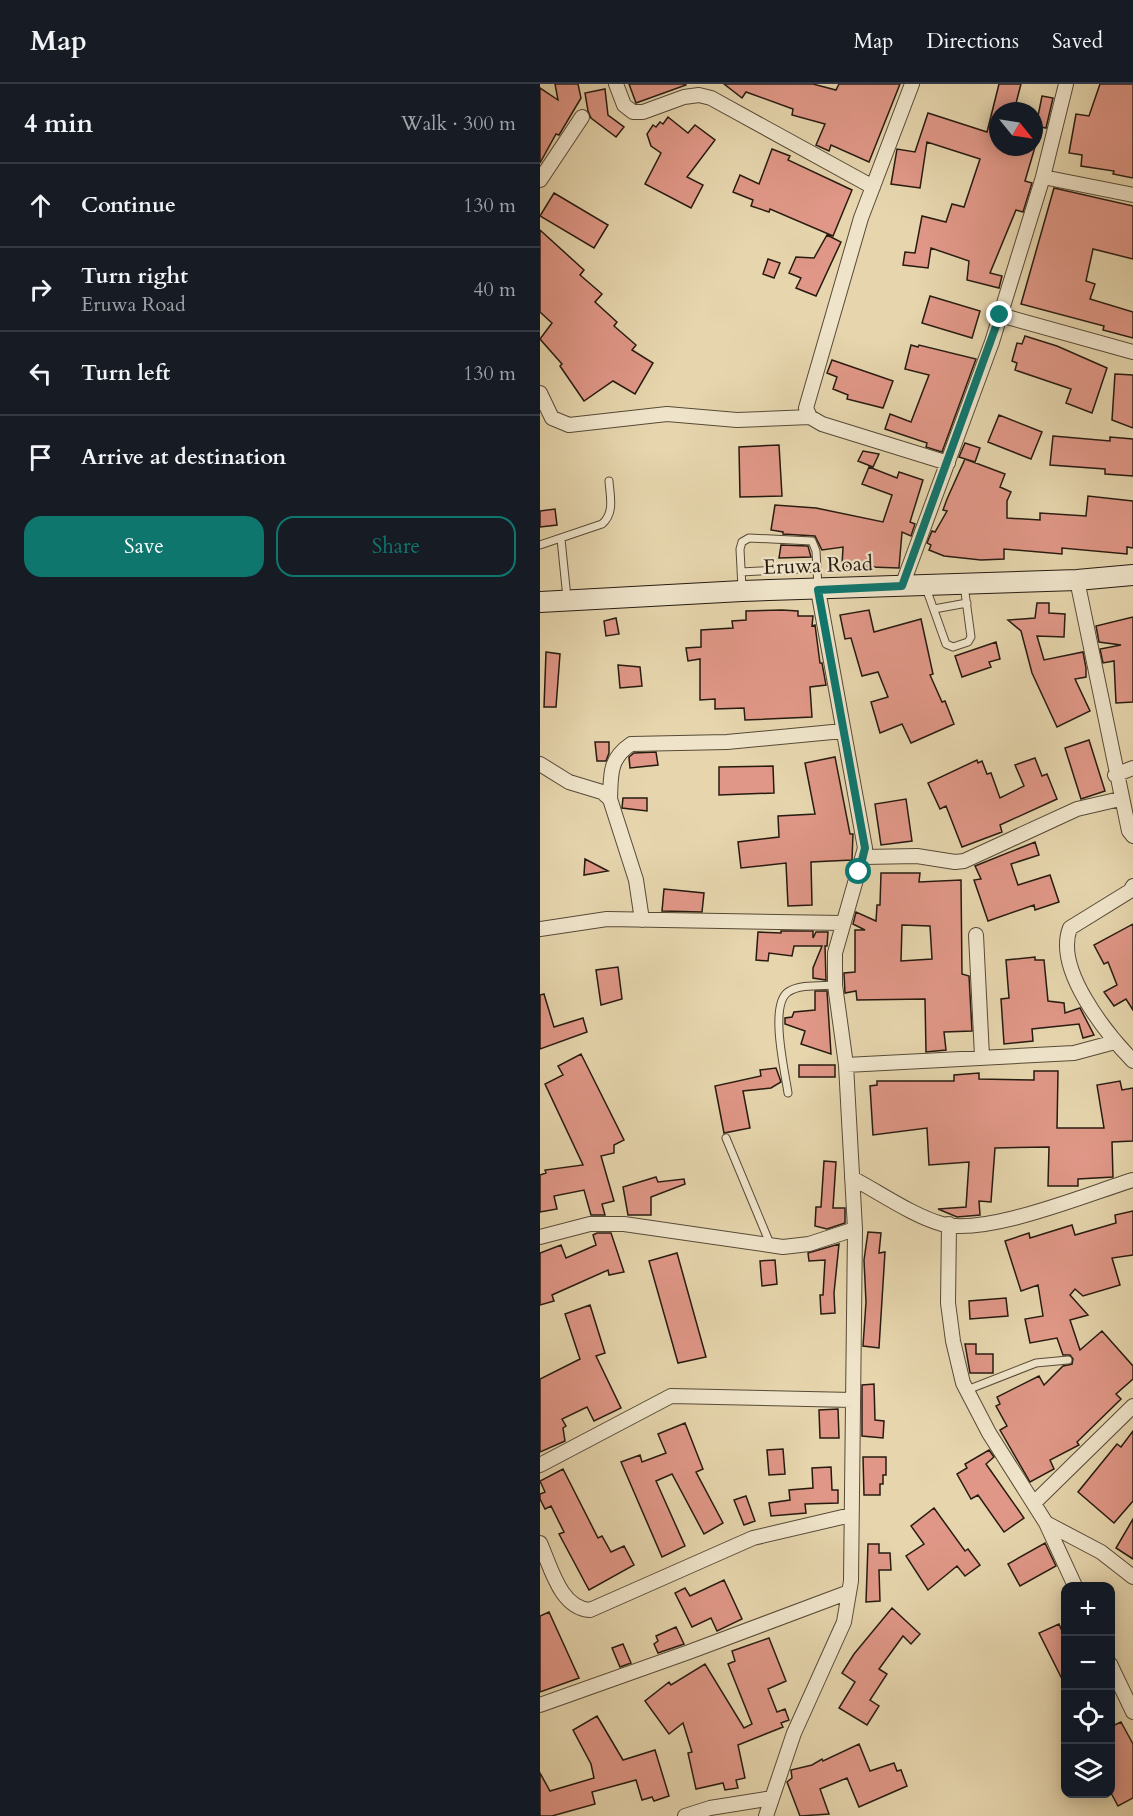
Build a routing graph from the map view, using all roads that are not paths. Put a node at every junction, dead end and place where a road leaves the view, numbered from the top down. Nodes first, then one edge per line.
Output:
1 (616, 84) edge
2 (912, 84) edge
3 (1066, 84) edge
4 (701, 90) edge
5 (582, 117) dead end
6 (1043, 177) junction
7 (540, 180) edge
8 (873, 187) junction
9 (1133, 195) edge
10 (1000, 315) junction
11 (1133, 352) edge
12 (540, 393) edge
13 (810, 417) junction
14 (948, 463) junction
15 (609, 481) dead end
16 (561, 539) junction
17 (540, 545) edge
18 (817, 568) junction
19 (1133, 575) edge
20 (1077, 580) junction
21 (742, 581) junction
22 (926, 585) junction
23 (902, 586) junction
24 (818, 590) junction
25 (965, 593) junction
26 (567, 601) junction
27 (540, 602) edge
28 (934, 609) junction
29 (843, 731) junction
30 (540, 764) edge
31 (1133, 768) edge
32 (1115, 775) junction
33 (610, 799) junction
34 (1120, 799) junction
35 (1133, 836) edge
36 (864, 857) junction
37 (1133, 886) edge
38 (642, 920) junction
39 (843, 923) junction
40 (540, 929) edge
41 (976, 935) dead end
42 (835, 985) junction
43 (1114, 1042) junction
44 (982, 1056) junction
45 (1133, 1061) edge
46 (846, 1065) junction
47 (788, 1093) dead end
48 (726, 1138) dead end
49 (852, 1178) junction
50 (1133, 1180) edge
51 (949, 1224) junction
52 (855, 1229) junction
53 (540, 1237) edge
54 (771, 1246) junction
55 (1068, 1360) dead end
56 (967, 1390) junction
57 (853, 1400) junction
58 (1133, 1406) edge
59 (540, 1465) edge
60 (1035, 1502) junction
61 (851, 1515) junction
62 (1046, 1523) junction
63 (541, 1549) edge
64 (1133, 1576) edge
65 (1073, 1582) edge
66 (849, 1592) junction
67 (1115, 1674) edge
68 (540, 1705) edge
69 (1133, 1712) edge
70 (772, 1798) junction
71 (685, 1816) edge
72 (766, 1816) edge

1 - 4 street
2 - 8 street
3 - 6 street
4 - 8 street
5 - 7 street
6 - 9 street
6 - 10 street
8 - 13 street
10 - 11 street
10 - 14 street
12 - 13 street
13 - 14 street
14 - 23 street
15 - 16 lane
16 - 17 lane
16 - 26 lane
18 - 21 lane
18 - 21 lane
18 - 24 lane
19 - 20 main road, Eruwa Road
20 - 25 main road, Eruwa Road
20 - 32 street
21 - 24 main road, Eruwa Road
21 - 26 main road, Eruwa Road
22 - 23 main road, Eruwa Road
22 - 25 main road, Eruwa Road
22 - 28 lane
23 - 24 main road, Eruwa Road
24 - 29 street
25 - 28 lane
25 - 28 lane
26 - 27 main road, Eruwa Road
29 - 33 street
29 - 36 street
30 - 33 street
31 - 32 street
32 - 34 street
33 - 38 street
34 - 35 street
34 - 36 street
36 - 39 street
37 - 43 street
38 - 39 street
38 - 40 street
39 - 42 street
41 - 44 street
42 - 46 street
42 - 47 lane
43 - 44 street
43 - 45 street
44 - 46 street
46 - 49 street
48 - 54 lane
49 - 51 street
49 - 52 street
50 - 51 street
51 - 56 street
52 - 54 street
52 - 57 street
53 - 54 street
55 - 56 lane
56 - 60 street
57 - 59 street
57 - 61 street
58 - 60 street
60 - 62 street
61 - 63 street
61 - 66 street
62 - 64 street
62 - 65 street
66 - 68 street
66 - 70 street
67 - 69 street
70 - 71 street
70 - 72 street

